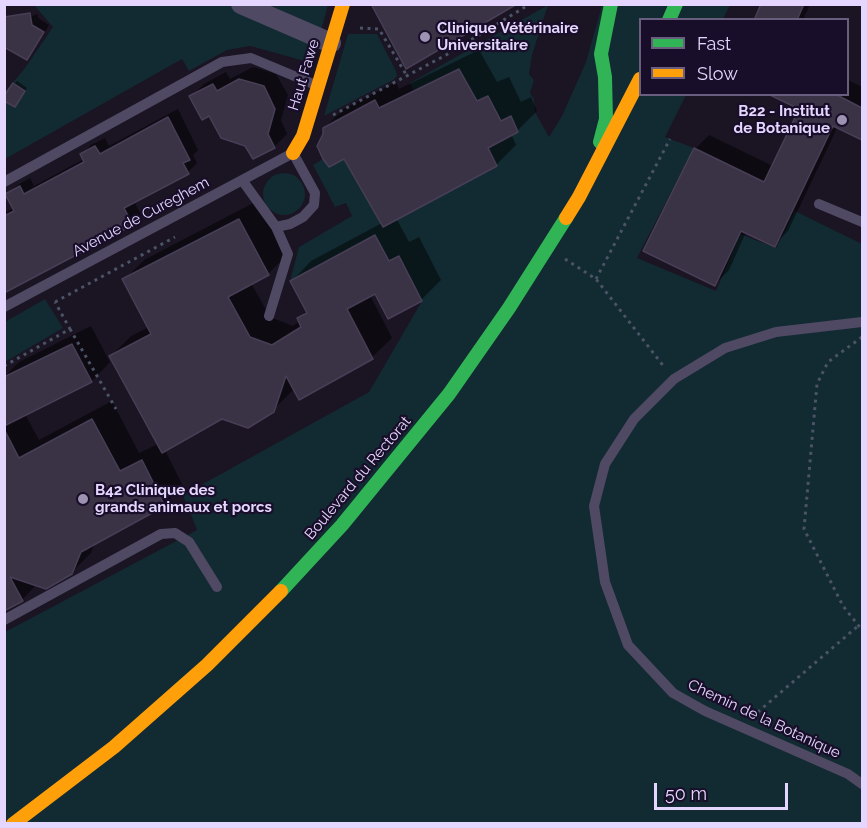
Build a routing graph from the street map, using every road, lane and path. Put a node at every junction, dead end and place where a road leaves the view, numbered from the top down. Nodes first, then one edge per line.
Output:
1 (241, 4) edge
2 (343, 4) edge
3 (530, 4) edge
4 (611, 4) edge
5 (676, 4) edge
6 (670, 18) edge
7 (379, 29) dead end
8 (331, 43) junction
9 (407, 76) junction
10 (639, 81) edge
11 (318, 86) junction
12 (307, 123) junction
13 (670, 139) dead end
14 (293, 153) junction
15 (242, 180) junction
16 (4, 182) edge
17 (579, 197) junction
18 (819, 204) dead end
19 (862, 222) edge
20 (276, 227) junction
21 (175, 237) dead end
22 (562, 257) dead end
23 (596, 279) junction
24 (46, 285) junction
25 (55, 302) junction
26 (4, 307) edge
27 (269, 316) dead end
28 (862, 322) edge
29 (70, 329) junction
30 (862, 337) edge
31 (4, 366) edge
32 (674, 378) junction
33 (117, 409) dead end
34 (217, 587) dead end
35 (4, 620) edge
36 (858, 626) junction
37 (862, 630) edge
38 (741, 727) junction
39 (862, 784) edge
40 (13, 824) edge

1 - 8 street
2 - 8 main road, Haut Fawe
3 - 9 path
4 - 17 main road
5 - 6 main road
7 - 9 path
8 - 11 main road, Haut Fawe
9 - 12 path
10 - 17 main road, Boulevard du Rectorat
11 - 12 main road, Haut Fawe
11 - 16 lane
12 - 14 main road, Haut Fawe
13 - 23 path
14 - 15 lane, Avenue de Cureghem
14 - 20 lane
15 - 20 lane
15 - 24 lane, Avenue de Cureghem
17 - 40 main road, Boulevard du Rectorat
18 - 19 lane
20 - 27 lane
21 - 25 path
22 - 23 path
23 - 32 path
24 - 25 path
24 - 26 lane, Avenue de Cureghem
25 - 29 path
28 - 32 lane, Chemin de la Botanique
29 - 31 path
29 - 33 path
30 - 36 path
32 - 38 lane, Chemin de la Botanique
34 - 35 lane
36 - 37 path
36 - 38 path
38 - 39 lane, Chemin de la Botanique

